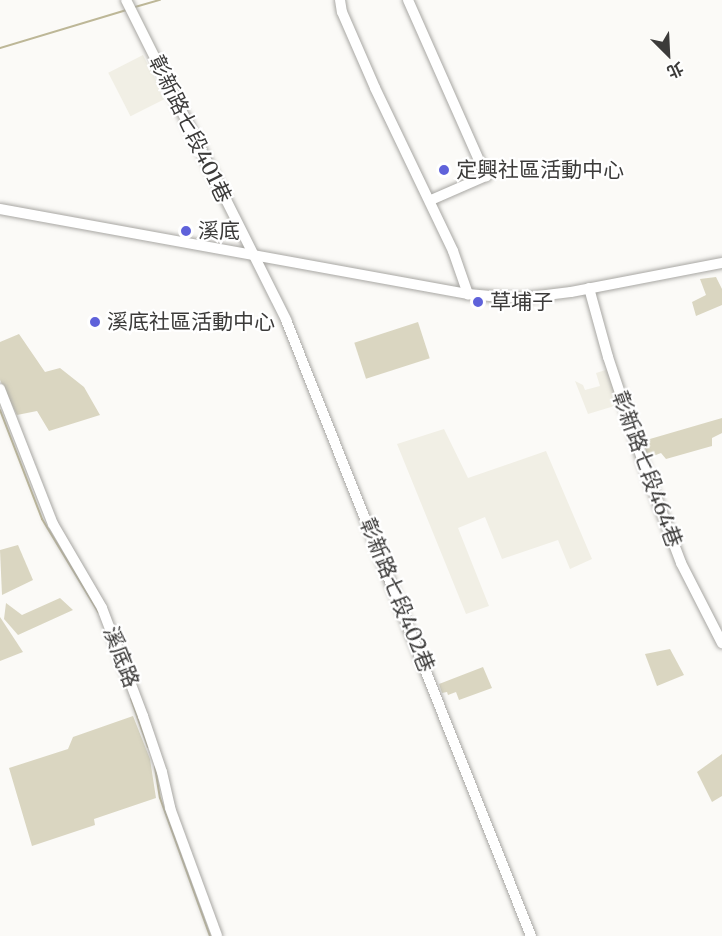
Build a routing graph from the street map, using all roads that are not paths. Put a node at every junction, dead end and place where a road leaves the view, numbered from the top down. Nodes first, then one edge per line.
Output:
1 (126, 0) edge
2 (340, 0) edge
3 (408, 0) edge
4 (431, 200) junction
5 (0, 209) edge
6 (255, 256) junction
7 (722, 263) edge
8 (589, 288) junction
9 (468, 294) junction
10 (0, 389) edge
11 (722, 643) edge
12 (217, 936) edge
13 (531, 936) edge

1 - 6 street, 彰新路七段401巷
2 - 4 street
3 - 4 street
4 - 9 street
5 - 6 street
6 - 9 street
6 - 13 street, 彰新路七段402巷
7 - 8 street
8 - 9 street
8 - 11 street, 彰新路七段464巷
10 - 12 street, 溪底路

